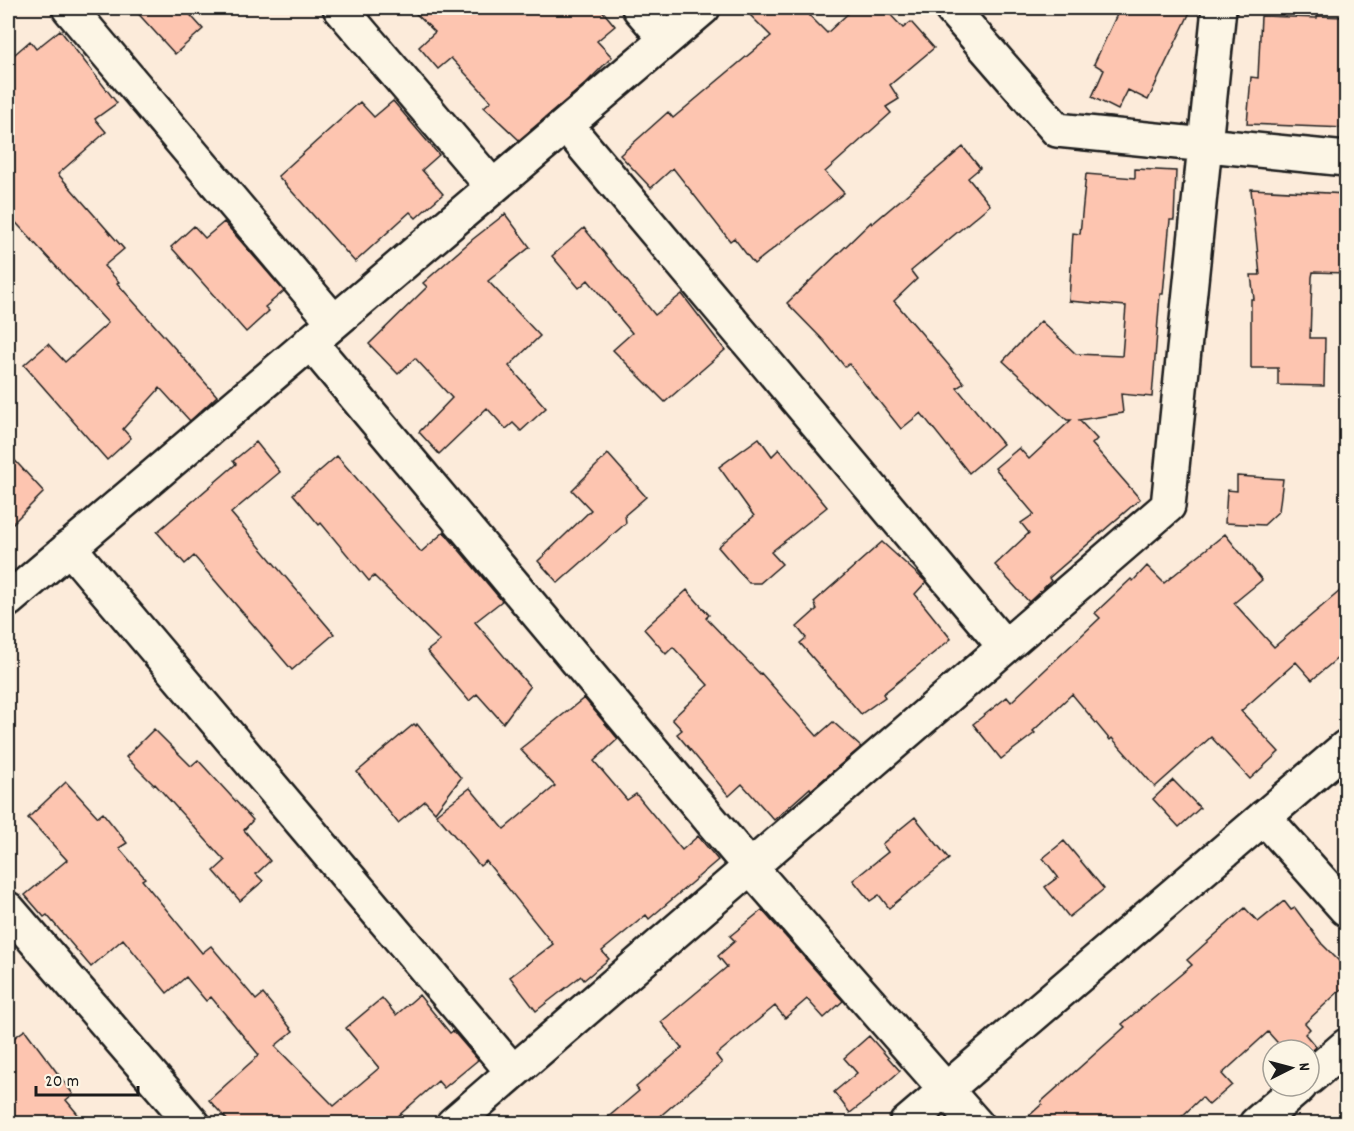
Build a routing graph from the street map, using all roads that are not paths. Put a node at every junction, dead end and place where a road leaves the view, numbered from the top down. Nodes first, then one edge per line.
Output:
1 (69, 8) edge
2 (340, 8) edge
3 (639, 8) edge
4 (703, 8) edge
5 (951, 8) edge
6 (1219, 8) edge
7 (666, 39) junction
8 (566, 124) junction
9 (1205, 146) junction
10 (1347, 159) edge
11 (493, 187) junction
12 (322, 332) junction
13 (69, 547) junction
14 (8, 600) edge
15 (1005, 647) junction
16 (1347, 747) edge
17 (1264, 817) junction
18 (750, 867) junction
19 (8, 909) edge
20 (1347, 909) edge
21 (1347, 1046) edge
22 (1321, 1068) edge
23 (513, 1072) junction
24 (945, 1090) junction
25 (1286, 1098) edge
26 (194, 1124) edge
27 (453, 1124) edge
28 (906, 1124) edge
29 (976, 1124) edge
30 (1256, 1124) edge

1 - 12 street
2 - 11 street
3 - 7 street
4 - 7 street
5 - 9 street
6 - 9 street
7 - 8 street
8 - 11 street
8 - 15 street
9 - 10 street
9 - 15 street
11 - 12 street
12 - 13 street
12 - 18 street
13 - 14 street
13 - 23 street
15 - 18 street
16 - 17 street
17 - 20 street
17 - 24 street
18 - 23 street
18 - 24 street
19 - 26 street
21 - 22 street
23 - 27 street
24 - 28 street
24 - 29 street
25 - 30 street

